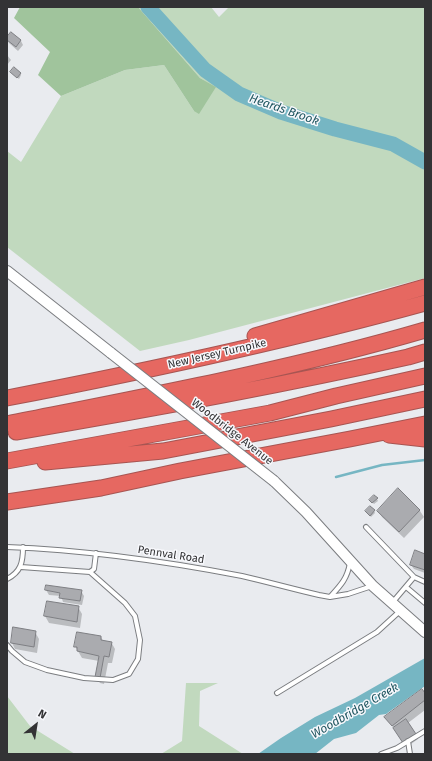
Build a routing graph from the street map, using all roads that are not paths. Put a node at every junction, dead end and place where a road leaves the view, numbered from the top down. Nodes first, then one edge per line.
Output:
1 (7, 270) edge
2 (425, 287) edge
3 (425, 303) edge
4 (425, 330) edge
5 (425, 352) edge
6 (159, 366) junction
7 (425, 376) edge
8 (7, 398) edge
9 (425, 399) edge
10 (7, 424) edge
11 (425, 424) edge
12 (7, 434) edge
13 (376, 434) junction
14 (425, 438) edge
15 (13, 460) edge
16 (7, 502) edge
17 (366, 528) dead end
18 (7, 547) edge
19 (23, 548) junction
20 (96, 553) junction
21 (350, 561) junction
22 (21, 567) junction
23 (90, 572) junction
24 (414, 577) junction
25 (7, 579) edge
26 (425, 582) edge
27 (373, 586) junction
28 (406, 587) junction
29 (330, 596) junction
30 (391, 603) junction
31 (425, 603) edge
32 (400, 611) junction
33 (425, 632) edge
34 (7, 645) edge
35 (277, 693) dead end
36 (425, 731) edge
37 (408, 741) junction
38 (381, 754) edge
39 (410, 754) edge

1 - 21 street, Woodbridge Avenue, bridge
2 - 6 highway
3 - 6 highway, New Jersey Turnpike
4 - 10 highway
5 - 12 highway
6 - 8 highway, New Jersey Turnpike
7 - 15 highway
9 - 15 highway
11 - 13 highway
13 - 14 highway
13 - 16 highway
17 - 24 lane
18 - 19 lane, Pennval Road
19 - 20 lane, Pennval Road
19 - 22 lane
20 - 23 lane
20 - 29 lane, Pennval Road
21 - 27 street, Woodbridge Avenue
21 - 29 lane
22 - 23 lane
22 - 25 lane
23 - 34 lane
24 - 26 lane
24 - 28 lane
27 - 29 lane, Pennval Road
27 - 30 street, Woodbridge Avenue
28 - 30 lane
28 - 31 lane
30 - 32 street, Woodbridge Avenue
32 - 33 street, Woodbridge Avenue
32 - 35 lane
36 - 37 lane
37 - 38 lane
37 - 39 lane

